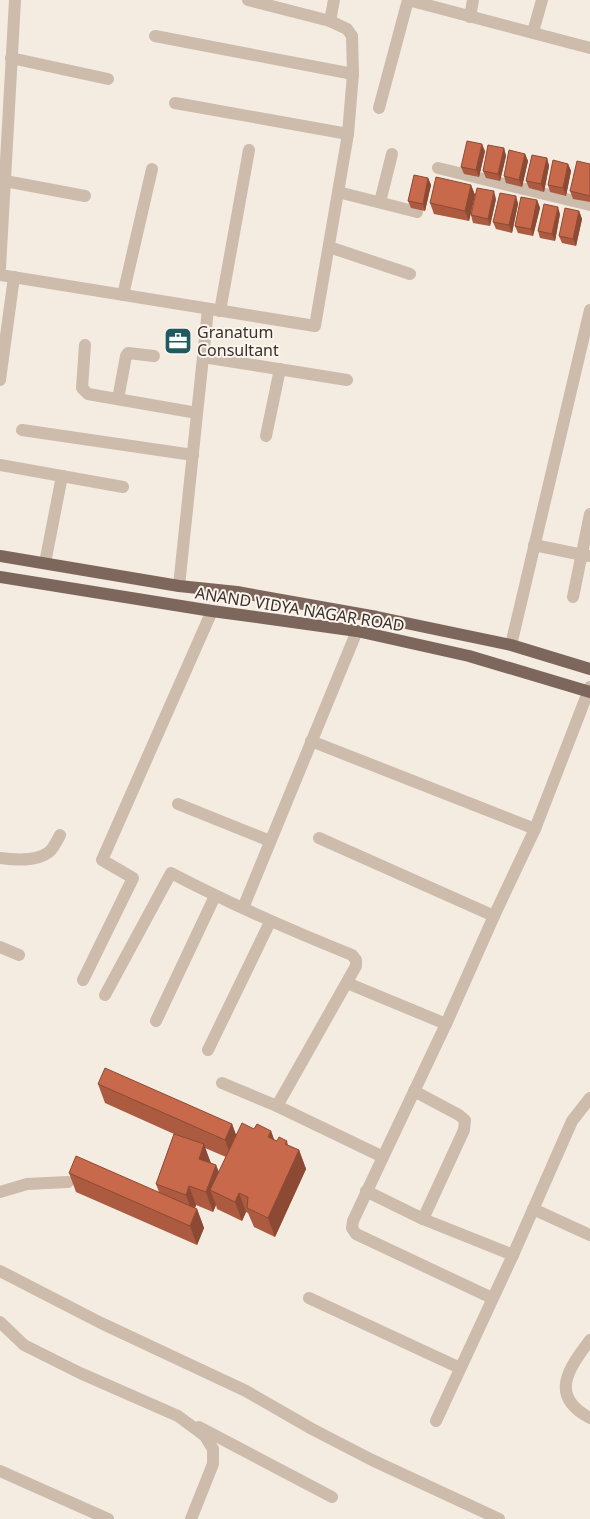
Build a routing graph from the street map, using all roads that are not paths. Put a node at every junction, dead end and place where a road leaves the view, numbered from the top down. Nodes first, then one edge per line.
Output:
1 (15, 0) edge
2 (248, 0) edge
3 (334, 0) edge
4 (408, 0) edge
5 (473, 0) edge
6 (542, 0) edge
7 (470, 16) junction
8 (330, 21) junction
9 (533, 32) junction
10 (154, 36) dead end
11 (590, 48) edge
12 (11, 58) junction
13 (353, 74) junction
14 (108, 79) dead end
15 (175, 104) dead end
16 (379, 108) dead end
17 (348, 134) junction
18 (249, 150) dead end
19 (392, 154) dead end
20 (438, 168) dead end
21 (152, 169) dead end
22 (5, 181) junction
23 (338, 192) junction
24 (85, 196) dead end
25 (380, 202) junction
26 (590, 206) edge
27 (417, 212) edge
28 (329, 247) junction
29 (0, 268) edge
30 (410, 274) dead end
31 (0, 275) edge
32 (14, 277) junction
33 (123, 295) junction
34 (214, 310) junction
35 (590, 310) edge
36 (85, 345) dead end
37 (154, 356) dead end
38 (203, 357) junction
39 (280, 369) junction
40 (0, 380) edge
41 (347, 380) dead end
42 (118, 399) junction
43 (197, 413) junction
44 (22, 430) dead end
45 (266, 436) dead end
46 (193, 455) junction
47 (0, 465) edge
48 (62, 476) junction
49 (122, 486) dead end
50 (590, 514) edge
51 (534, 545) junction
52 (0, 556) edge
53 (586, 556) edge
54 (46, 563) junction
55 (0, 577) edge
56 (179, 586) junction
57 (573, 597) dead end
58 (212, 611) junction
59 (357, 631) junction
60 (511, 645) junction
61 (590, 668) edge
62 (589, 690) edge
63 (311, 741) junction
64 (178, 804) dead end
65 (535, 830) junction
66 (60, 835) dead end
67 (319, 838) dead end
68 (270, 841) junction
69 (0, 858) edge
70 (215, 896) junction
71 (243, 908) junction
72 (494, 916) junction
73 (270, 922) junction
74 (0, 947) edge
75 (19, 955) dead end
76 (83, 980) dead end
77 (347, 983) junction
78 (105, 995) dead end
79 (156, 1021) dead end
80 (446, 1024) junction
81 (208, 1050) dead end
82 (222, 1084) dead end
83 (414, 1091) junction
84 (590, 1098) edge
85 (277, 1106) junction
86 (383, 1157) junction
87 (68, 1182) edge
88 (366, 1191) junction
89 (0, 1192) edge
90 (533, 1209) junction
91 (423, 1219) junction
92 (590, 1235) edge
93 (513, 1255) junction
94 (0, 1270) edge
95 (309, 1298) dead end
96 (492, 1298) junction
97 (0, 1322) edge
98 (590, 1340) edge
99 (460, 1368) junction
100 (178, 1416) junction
101 (590, 1418) edge
102 (436, 1421) dead end
103 (0, 1471) edge
104 (332, 1497) dead end
105 (108, 1519) edge
106 (191, 1519) edge
107 (499, 1519) edge

1 - 12 street
2 - 8 street
3 - 8 street
4 - 7 street
4 - 16 street
5 - 7 street
6 - 9 street
7 - 9 street
8 - 13 street
9 - 11 street
10 - 13 street
12 - 14 street
12 - 22 street
13 - 17 street
15 - 17 street
17 - 23 street
18 - 34 street
19 - 25 street
20 - 26 street
21 - 33 street
22 - 24 street
22 - 29 street
23 - 25 street
23 - 28 street
25 - 27 street
28 - 30 street
28 - 34 street
31 - 32 street
32 - 33 street
32 - 40 street
33 - 34 street
34 - 38 street
35 - 51 street
36 - 42 street
37 - 42 street
38 - 39 street
38 - 43 street
39 - 41 street
39 - 45 street
42 - 43 street
43 - 46 street
44 - 46 street
46 - 56 street
47 - 48 street
48 - 49 street
48 - 54 street
50 - 53 street
51 - 53 street
51 - 60 street
52 - 54 main road, ANAND VIDYA NAGAR ROAD
53 - 57 street
54 - 56 main road, ANAND VIDYA NAGAR ROAD
55 - 58 main road, ANAND VIDYA NAGAR ROAD
56 - 60 main road, ANAND VIDYA NAGAR ROAD
58 - 59 main road, ANAND VIDYA NAGAR ROAD
58 - 76 street
59 - 62 main road, ANAND VIDYA NAGAR ROAD
59 - 63 street
60 - 61 main road, ANAND VIDYA NAGAR ROAD
62 - 65 street
63 - 65 street
63 - 68 street
64 - 68 street
65 - 72 street
66 - 69 street
67 - 72 street
68 - 71 street
70 - 71 street
70 - 78 street
70 - 79 street
71 - 73 street
72 - 80 street
73 - 77 street
73 - 81 street
74 - 75 street
77 - 80 street
77 - 85 street
80 - 83 street
82 - 85 street
83 - 86 street
83 - 91 street
84 - 90 street
85 - 86 street
86 - 88 street
87 - 89 street
88 - 91 street
88 - 96 street
90 - 92 street
90 - 93 street
91 - 93 street
93 - 96 street
94 - 107 street
95 - 99 street
96 - 99 street
97 - 100 street
98 - 101 street
99 - 102 street
100 - 104 street
100 - 106 street
103 - 105 street

